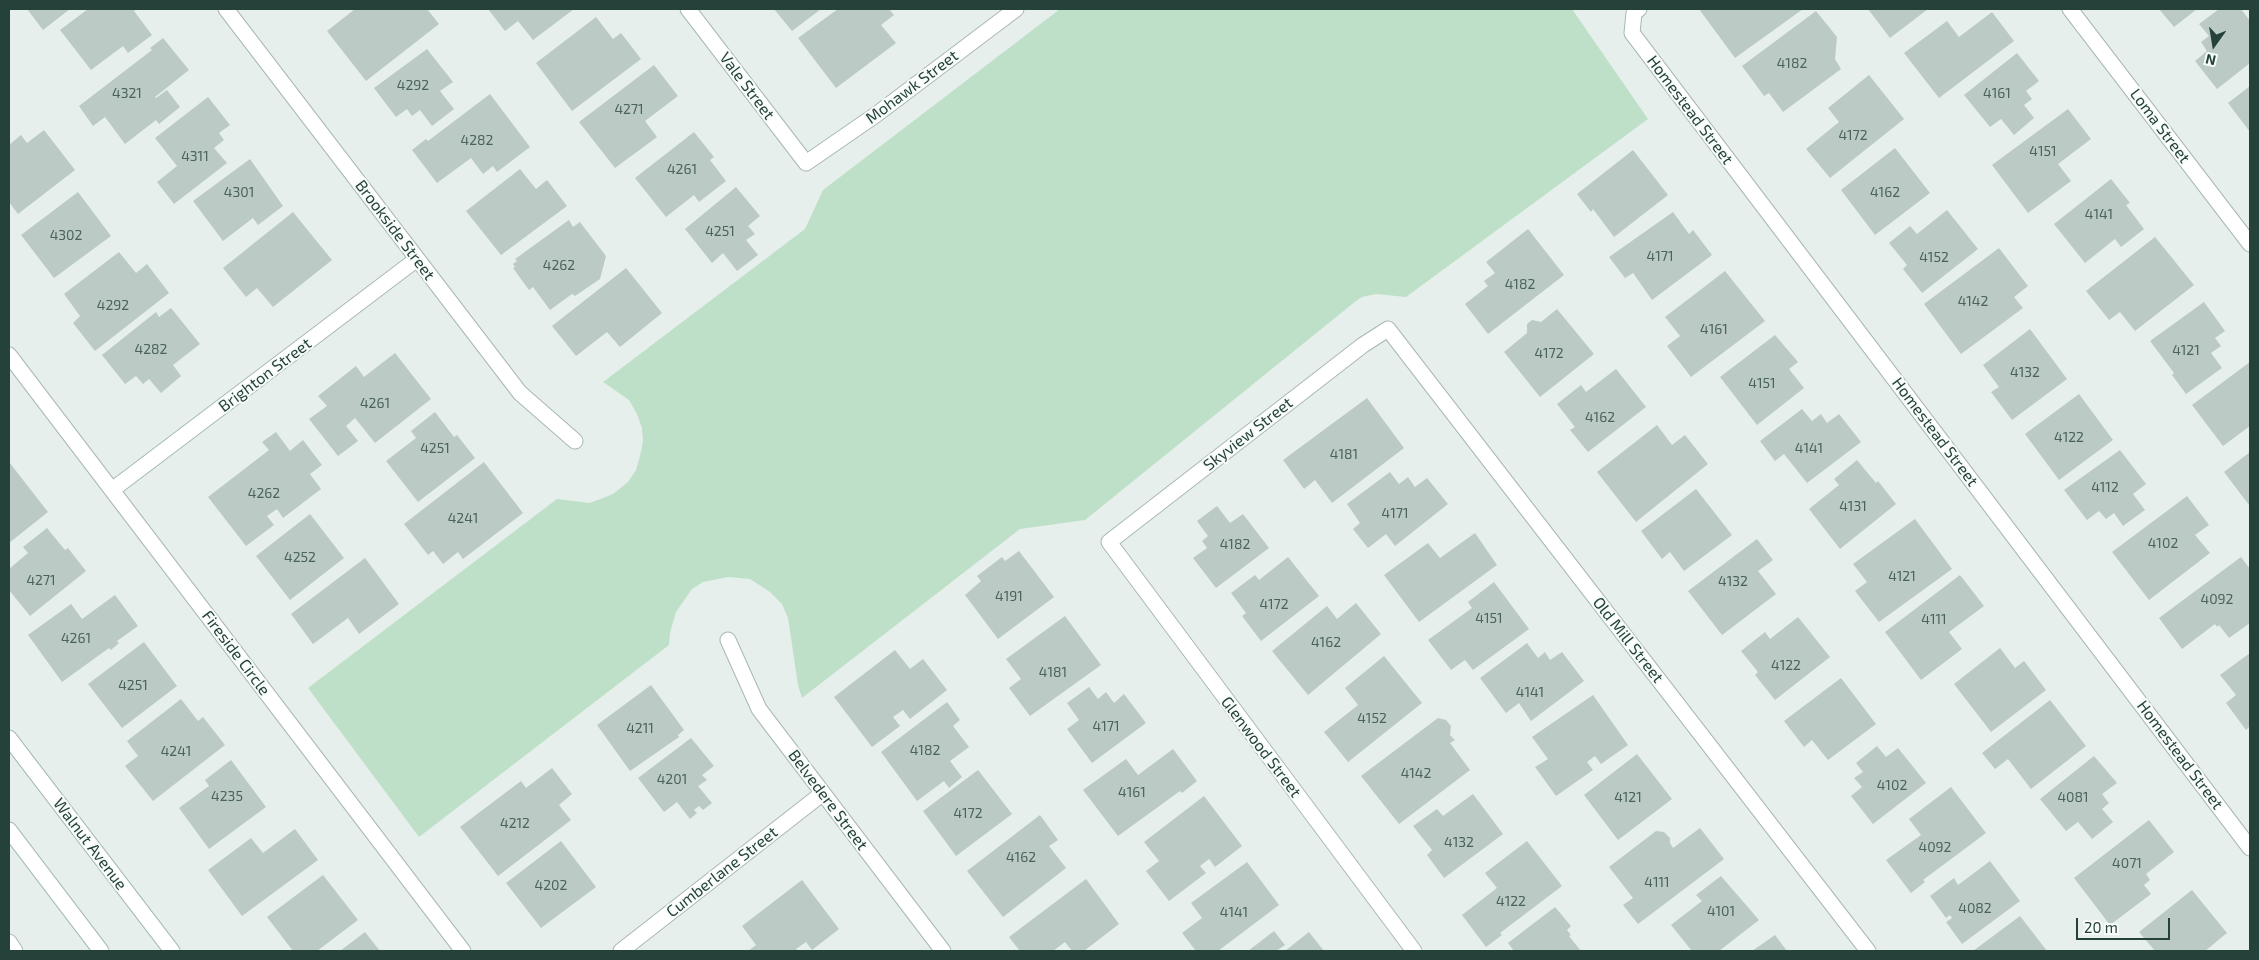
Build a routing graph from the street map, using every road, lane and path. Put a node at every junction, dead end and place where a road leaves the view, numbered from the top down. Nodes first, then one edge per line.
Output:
1 (226, 9) edge
2 (688, 9) edge
3 (1016, 9) edge
4 (2070, 9) edge
5 (1636, 11) edge
6 (806, 163) joint
7 (2250, 244) edge
8 (417, 260) junction
9 (1388, 329) joint
10 (9, 355) edge
11 (575, 441) dead end
12 (112, 490) junction
13 (1109, 542) joint
14 (728, 640) dead end
15 (9, 738) edge
16 (823, 793) junction
17 (9, 830) edge
18 (2250, 848) edge
19 (9, 942) edge
20 (15, 951) edge
21 (101, 951) edge
22 (172, 951) edge
23 (463, 951) edge
24 (621, 951) edge
25 (943, 951) edge
26 (1414, 951) edge
27 (1868, 951) edge

1 - 8 street, Brookside Street
2 - 6 street, Vale Street
3 - 6 street, Mohawk Street
4 - 7 street, Loma Street
5 - 18 street, Homestead Street
8 - 11 street, Brookside Street
8 - 12 street, Brighton Street
9 - 13 street, Skyview Street
9 - 27 street, Old Mill Street
10 - 12 street, Fireside Circle
12 - 23 street, Fireside Circle
13 - 26 street, Glenwood Street
14 - 16 street, Belvedere Street
15 - 22 street, Walnut Avenue
16 - 24 street, Cumberlane Street
16 - 25 street, Belvedere Street
17 - 21 street
19 - 20 street

